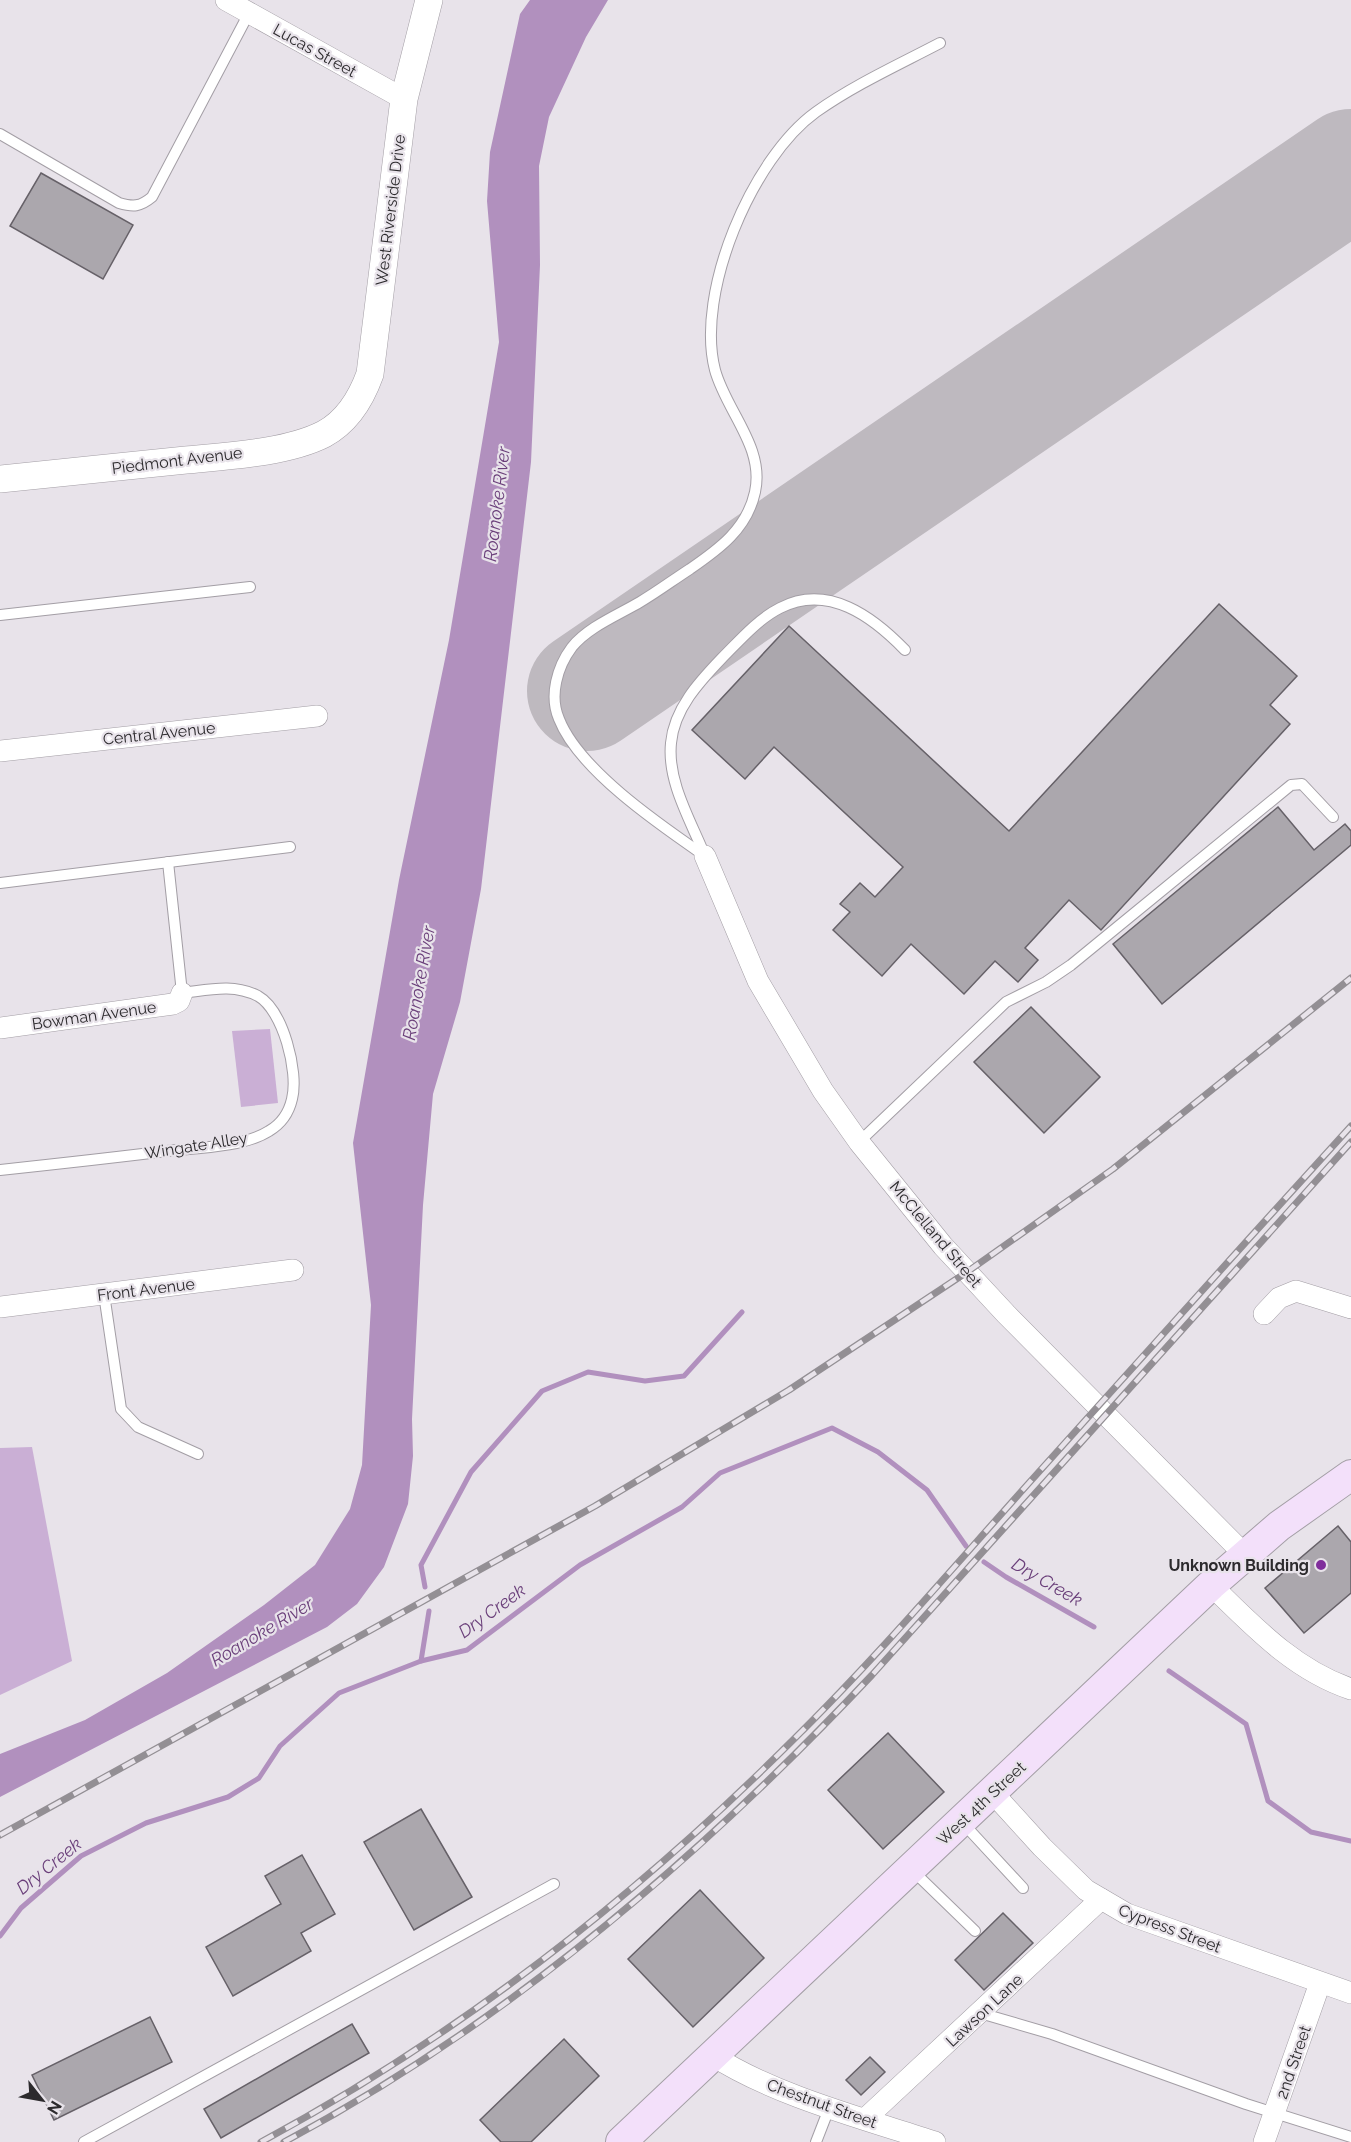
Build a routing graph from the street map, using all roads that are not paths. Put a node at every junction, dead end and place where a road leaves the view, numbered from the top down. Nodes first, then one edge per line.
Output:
1 (226, 0) edge
2 (429, 0) edge
3 (249, 13) junction
4 (940, 43) dead end
5 (404, 99) junction
6 (0, 134) edge
7 (346, 416) joint
8 (0, 479) edge
9 (250, 587) dead end
10 (0, 615) edge
11 (905, 650) dead end
12 (317, 716) dead end
13 (0, 751) edge
14 (1333, 817) dead end
15 (290, 847) dead end
16 (705, 856) junction
17 (168, 862) junction
18 (0, 883) edge
19 (182, 993) junction
20 (0, 1028) edge
21 (859, 1142) junction
22 (0, 1170) edge
23 (292, 1270) dead end
24 (104, 1294) junction
25 (0, 1307) edge
26 (1351, 1308) edge
27 (1264, 1314) dead end
28 (198, 1454) dead end
29 (1351, 1475) edge
30 (1245, 1555) junction
31 (1211, 1585) junction
32 (1351, 1689) edge
33 (992, 1792) junction
34 (961, 1821) junction
35 (911, 1868) junction
36 (554, 1884) dead end
37 (1023, 1888) dead end
38 (1101, 1899) junction
39 (975, 1931) dead end
40 (1320, 1983) junction
41 (1351, 1993) edge
42 (980, 2013) junction
43 (712, 2055) junction
44 (830, 2106) junction
45 (1275, 2113) junction
46 (866, 2119) junction
47 (1351, 2137) edge
48 (84, 2142) edge
49 (621, 2142) edge
50 (816, 2142) edge
51 (935, 2142) edge
52 (1264, 2142) edge

1 - 3 street, Lucas Street
2 - 5 street, West Riverside Drive
3 - 5 street, Lucas Street
3 - 6 lane
4 - 16 lane
5 - 7 street, West Riverside Drive
7 - 8 street, Piedmont Avenue
9 - 10 lane
11 - 16 lane
12 - 13 street, Central Avenue
14 - 21 lane
15 - 17 lane
16 - 21 street, McClelland Street
17 - 18 lane
17 - 19 lane
19 - 20 street, Bowman Avenue
19 - 22 lane, Wingate Alley
21 - 30 street, McClelland Street
23 - 24 street, Front Avenue
24 - 25 street, Front Avenue
24 - 28 lane
26 - 27 street
29 - 30 main road, West 4th Street
30 - 31 main road, West 4th Street
31 - 32 street
31 - 33 main road, West 4th Street
33 - 34 main road, West 4th Street
33 - 38 street, Cypress Street
34 - 35 main road, West 4th Street
34 - 37 lane
35 - 39 lane
35 - 43 main road, West 4th Street
36 - 48 lane
38 - 40 street, Cypress Street
38 - 42 street, Lawson Lane
40 - 41 street, Cypress Street
40 - 45 street, 2nd Street
42 - 45 lane
42 - 46 street, Lawson Lane
43 - 44 street, Chestnut Street
43 - 49 main road, West 4th Street
44 - 46 street, Chestnut Street
44 - 50 lane
45 - 47 lane
45 - 52 street, 2nd Street
46 - 51 street, Chestnut Street

